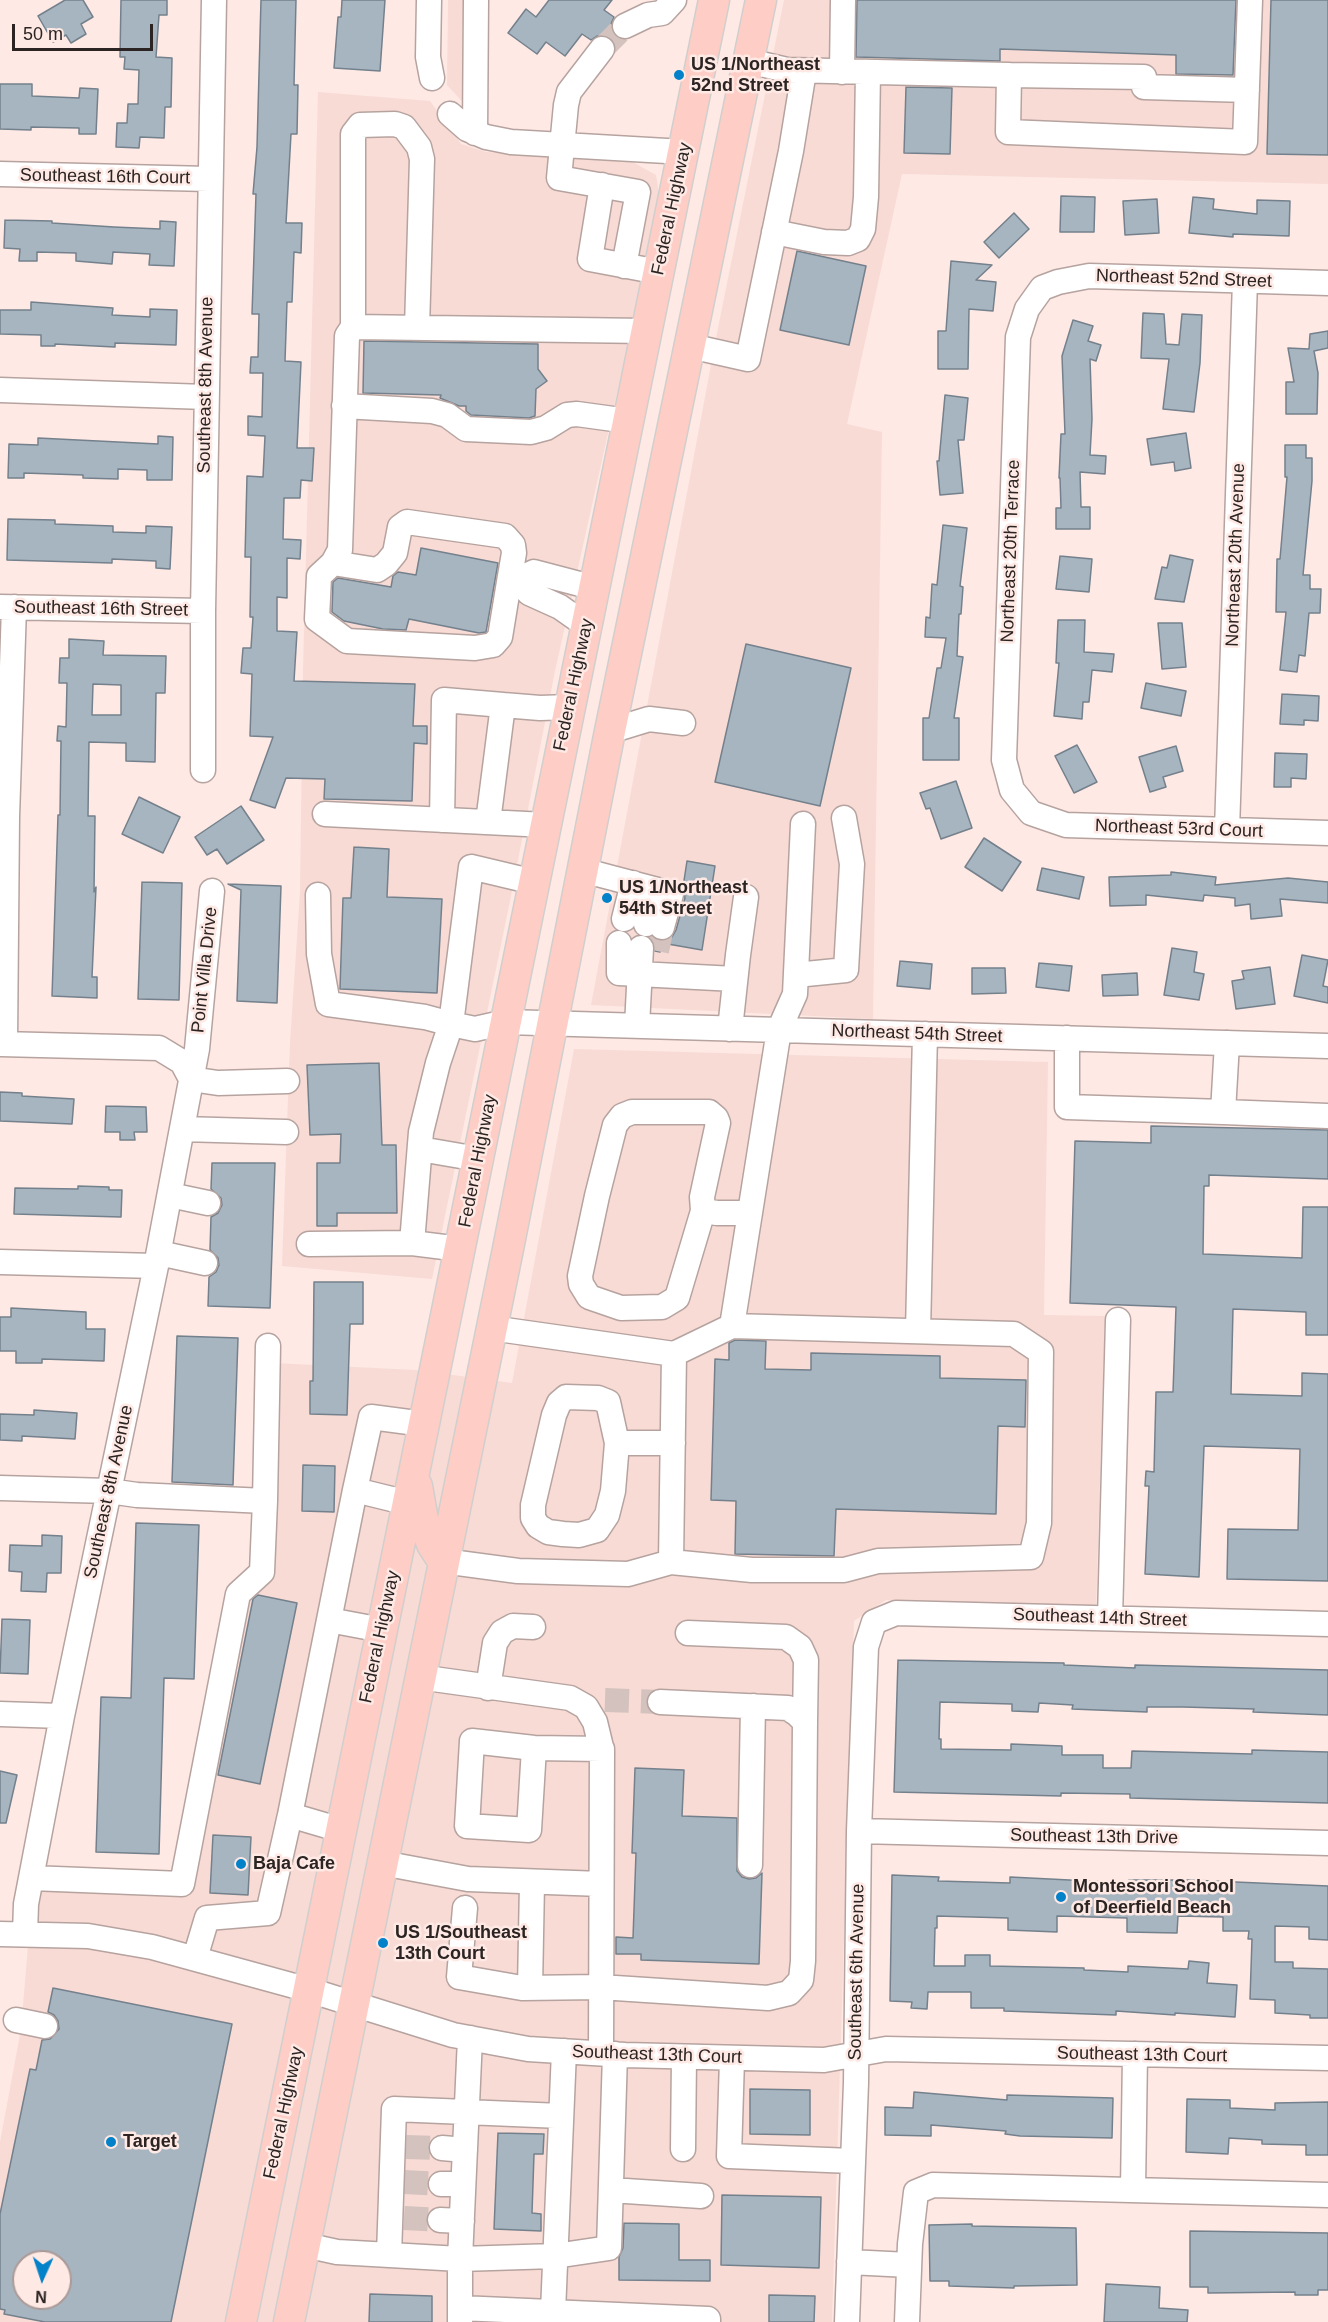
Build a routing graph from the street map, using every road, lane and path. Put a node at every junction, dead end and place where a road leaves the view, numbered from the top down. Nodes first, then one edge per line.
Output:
1 (214, 0) edge
2 (429, 0) edge
3 (476, 0) edge
4 (674, 0) edge
5 (714, 0) edge
6 (761, 0) edge
7 (843, 0) edge
8 (1250, 0) edge
9 (625, 26) tunnel mouth
10 (602, 49) tunnel mouth
11 (748, 61) junction
12 (804, 71) junction
13 (842, 72) junction
14 (868, 72) junction
15 (1009, 75) junction
16 (432, 78) dead end
17 (1247, 90) junction
18 (450, 114) dead end
19 (475, 133) junction
20 (562, 145) junction
21 (684, 152) junction
22 (0, 174) edge
23 (209, 179) junction
24 (602, 185) junction
25 (637, 197) junction
26 (672, 210) junction
27 (774, 232) junction
28 (712, 240) junction
29 (624, 266) junction
30 (659, 272) junction
31 (1245, 280) junction
32 (1328, 283) edge
33 (1042, 288) joint
34 (353, 327) junction
35 (417, 328) junction
36 (647, 330) junction
37 (690, 346) junction
38 (0, 390) edge
39 (206, 397) junction
40 (345, 406) junction
41 (628, 421) junction
42 (614, 495) junction
43 (333, 563) junction
44 (644, 572) junction
45 (515, 577) junction
46 (595, 588) junction
47 (7, 607) edge
48 (203, 611) junction
49 (587, 626) junction
50 (624, 670) junction
51 (503, 705) junction
52 (570, 707) junction
53 (683, 723) dead end
54 (610, 732) junction
55 (203, 770) dead end
56 (1031, 813) joint
57 (325, 814) dead end
58 (3, 817) edge
59 (844, 818) dead end
60 (442, 820) junction
61 (488, 822) junction
62 (803, 824) dead end
63 (546, 825) junction
64 (1227, 830) junction
65 (1328, 833) edge
66 (582, 870) junction
67 (534, 882) junction
68 (212, 891) dead end
69 (318, 895) dead end
70 (747, 897) dead end
71 (644, 924) tunnel mouth
72 (796, 975) junction
73 (735, 979) junction
74 (506, 1022) junction
75 (451, 1024) junction
76 (552, 1024) junction
77 (637, 1026) junction
78 (730, 1029) junction
79 (779, 1030) junction
80 (925, 1034) junction
81 (1067, 1038) junction
82 (1227, 1043) junction
83 (2, 1044) edge
84 (1328, 1046) edge
85 (197, 1049) joint
86 (191, 1079) junction
87 (287, 1081) dead end
88 (1223, 1112) junction
89 (1328, 1116) edge
90 (182, 1129) junction
91 (286, 1132) dead end
92 (420, 1149) junction
93 (478, 1159) junction
94 (170, 1195) junction
95 (208, 1203) dead end
96 (703, 1210) junction
97 (750, 1213) junction
98 (412, 1243) junction
99 (309, 1244) dead end
100 (460, 1249) junction
101 (158, 1259) junction
102 (0, 1262) edge
103 (205, 1263) dead end
104 (1118, 1320) dead end
105 (732, 1326) junction
106 (491, 1328) junction
107 (918, 1331) junction
108 (268, 1346) dead end
109 (674, 1354) junction
110 (424, 1424) junction
111 (617, 1443) junction
112 (673, 1443) junction
113 (415, 1471) junction
114 (0, 1488) edge
115 (354, 1490) junction
116 (109, 1491) junction
117 (265, 1501) junction
118 (408, 1503) junction
119 (443, 1561) junction
120 (671, 1562) junction
121 (1110, 1618) junction
122 (329, 1620) junction
123 (874, 1622) joint
124 (1328, 1624) edge
125 (533, 1627) dead end
126 (382, 1630) junction
127 (688, 1633) dead end
128 (419, 1677) junction
129 (488, 1688) junction
130 (570, 1698) junction
131 (605, 1700) tunnel mouth
132 (660, 1702) tunnel mouth
133 (753, 1706) junction
134 (0, 1714) edge
135 (62, 1716) junction
136 (805, 1722) junction
137 (534, 1748) dead end
138 (602, 1749) junction
139 (290, 1815) junction
140 (341, 1830) junction
141 (859, 1830) junction
142 (1328, 1842) edge
143 (382, 1863) junction
144 (750, 1865) dead end
145 (31, 1878) junction
146 (532, 1883) junction
147 (601, 1884) junction
148 (465, 1908) dead end
149 (0, 1934) edge
150 (25, 1934) junction
151 (195, 1958) junction
152 (600, 1987) junction
153 (530, 1988) junction
154 (309, 1989) junction
155 (353, 2002) junction
156 (16, 2020) dead end
157 (45, 2026) dead end
158 (470, 2038) junction
159 (564, 2051) junction
160 (608, 2054) junction
161 (1135, 2054) junction
162 (856, 2055) junction
163 (684, 2057) junction
164 (1328, 2058) edge
165 (732, 2059) junction
166 (467, 2111) junction
167 (561, 2116) junction
168 (683, 2149) dead end
169 (852, 2161) junction
170 (611, 2190) junction
171 (1133, 2190) junction
172 (1328, 2195) edge
173 (701, 2196) dead end
174 (305, 2245) junction
175 (389, 2255) junction
176 (555, 2256) junction
177 (460, 2259) junction
178 (849, 2262) junction
179 (909, 2265) junction
180 (554, 2312) junction
181 (460, 2315) edge
182 (242, 2322) edge
183 (289, 2322) edge
184 (708, 2322) edge
185 (847, 2322) edge
186 (907, 2322) edge

1 - 23 street, Southeast 8th Avenue
2 - 16 street
3 - 19 street
4 - 9 street
5 - 21 main road, Federal Highway
6 - 11 main road
7 - 13 street
8 - 17 street
10 - 20 street
11 - 12 street
11 - 28 main road
12 - 13 street
12 - 27 street
13 - 14 street
14 - 15 street
14 - 27 street
15 - 17 street
15 - 17 street
18 - 19 street
19 - 20 street
20 - 21 street
20 - 24 street
21 - 26 main road, Federal Highway
21 - 28 main road
22 - 23 street, Southeast 16th Court
23 - 39 street, Southeast 8th Avenue
24 - 25 street
24 - 29 street
25 - 26 street
25 - 29 street
26 - 30 main road, Federal Highway
27 - 37 street
28 - 37 main road
29 - 30 street
30 - 36 main road, Federal Highway
31 - 32 street, Northeast 52nd Street
31 - 33 street, Northeast 52nd Street
31 - 64 street, Northeast 20th Avenue
33 - 56 street, Northeast 20th Terrace
34 - 35 street
34 - 35 street
34 - 40 street
35 - 36 street
36 - 41 main road, Federal Highway
37 - 44 main road
38 - 39 street
39 - 48 street, Southeast 8th Avenue
40 - 41 street
40 - 43 street
41 - 42 main road, Federal Highway
42 - 44 main road
42 - 46 main road, Federal Highway
43 - 45 street
43 - 45 street
44 - 50 main road
45 - 46 street
45 - 49 street
46 - 49 main road, Federal Highway
46 - 50 main road
47 - 48 street, Southeast 16th Street
47 - 58 street
48 - 55 street, Southeast 8th Avenue
49 - 52 main road, Federal Highway
50 - 54 main road
51 - 52 street
51 - 60 street
51 - 61 street
52 - 63 main road, Federal Highway
53 - 54 street
54 - 66 main road
56 - 64 street, Northeast 53rd Court
57 - 60 street
58 - 83 street
59 - 72 street
60 - 61 street
61 - 63 street
62 - 72 street
63 - 67 main road, Federal Highway
64 - 65 street, Northeast 53rd Court
66 - 71 street
66 - 76 main road
67 - 74 main road, Federal Highway
67 - 75 street
68 - 85 street, Point Villa Drive
69 - 75 street, Northeast 54th Street
70 - 73 street
72 - 79 street
73 - 77 street
73 - 78 street
74 - 75 street, Northeast 54th Street
74 - 76 street, Northeast 54th Street
74 - 93 main road, Federal Highway
75 - 92 street
76 - 77 street, Northeast 54th Street
76 - 106 main road
77 - 78 street, Northeast 54th Street
78 - 79 street, Northeast 54th Street
79 - 80 street, Northeast 54th Street
79 - 97 street
80 - 81 street, Northeast 54th Street
80 - 107 street
81 - 82 street, Northeast 54th Street
81 - 88 street
82 - 84 street, Northeast 54th Street
82 - 88 street
83 - 86 street
85 - 86 street, Southeast 8th Avenue
86 - 87 street
86 - 90 street, Southeast 8th Avenue
88 - 89 street
90 - 91 street
90 - 94 street, Southeast 8th Avenue
92 - 93 street
92 - 98 street
93 - 100 main road, Federal Highway
94 - 95 street
94 - 101 street, Southeast 8th Avenue
96 - 96 street
96 - 97 street
97 - 105 street
98 - 99 street
98 - 100 street
100 - 110 main road, Federal Highway
101 - 102 street
101 - 103 street
101 - 116 street, Southeast 8th Avenue
104 - 121 street
105 - 107 street
105 - 109 street
106 - 109 street
106 - 119 main road
107 - 120 street
108 - 117 street
109 - 112 street
110 - 113 main road, Federal Highway
110 - 115 street
111 - 111 street
111 - 112 street
112 - 120 street
113 - 118 main road, Federal Highway
113 - 119 main road
114 - 116 street
115 - 118 street
115 - 122 street
116 - 117 street
116 - 135 street, Southeast 8th Avenue
117 - 145 street
118 - 126 main road, Federal Highway
119 - 120 street
119 - 128 main road
121 - 123 street, Southeast 14th Street
121 - 124 street, Southeast 14th Street
122 - 126 street
122 - 139 street
123 - 141 street, Southeast 6th Avenue
125 - 129 street
126 - 140 main road, Federal Highway
127 - 136 street
128 - 129 street
128 - 143 main road
129 - 130 street
130 - 131 street
130 - 138 street
132 - 133 street
133 - 136 street
133 - 144 street
134 - 135 street
135 - 145 street, Southeast 8th Avenue
136 - 152 street
137 - 138 street
138 - 147 street
139 - 140 street
139 - 151 street
140 - 154 main road, Federal Highway
141 - 142 street, Southeast 13th Drive
141 - 162 street, Southeast 6th Avenue
143 - 146 street
143 - 155 main road
145 - 150 street, Southeast 8th Avenue
146 - 147 street
146 - 153 street
147 - 152 street
148 - 153 street
149 - 150 street, Southeast 13th Court
150 - 151 street, Southeast 13th Court
151 - 154 street, Southeast 13th Court
152 - 153 street
152 - 160 street
154 - 155 street, Southeast 13th Court
154 - 182 main road, Federal Highway
155 - 158 street, Southeast 13th Court
155 - 174 main road
156 - 157 street
158 - 159 street, Southeast 13th Court
158 - 166 street
159 - 160 street, Southeast 13th Court
159 - 167 street
160 - 163 street, Southeast 13th Court
160 - 170 street
161 - 162 street, Southeast 13th Court
161 - 164 street, Southeast 13th Court
161 - 171 street
162 - 165 street, Southeast 13th Court
162 - 169 street, Southeast 6th Avenue
163 - 165 street, Southeast 13th Court
163 - 168 street
165 - 169 street
166 - 167 street
166 - 175 street
166 - 177 street
167 - 176 street
169 - 178 street, Southeast 6th Avenue
170 - 173 street
170 - 176 street
171 - 172 street
171 - 179 street
174 - 175 street
174 - 183 main road
175 - 177 street
176 - 177 street
176 - 180 street
177 - 181 street
178 - 179 street
178 - 185 street, Southeast 6th Avenue
179 - 186 street
180 - 181 street
180 - 184 street

